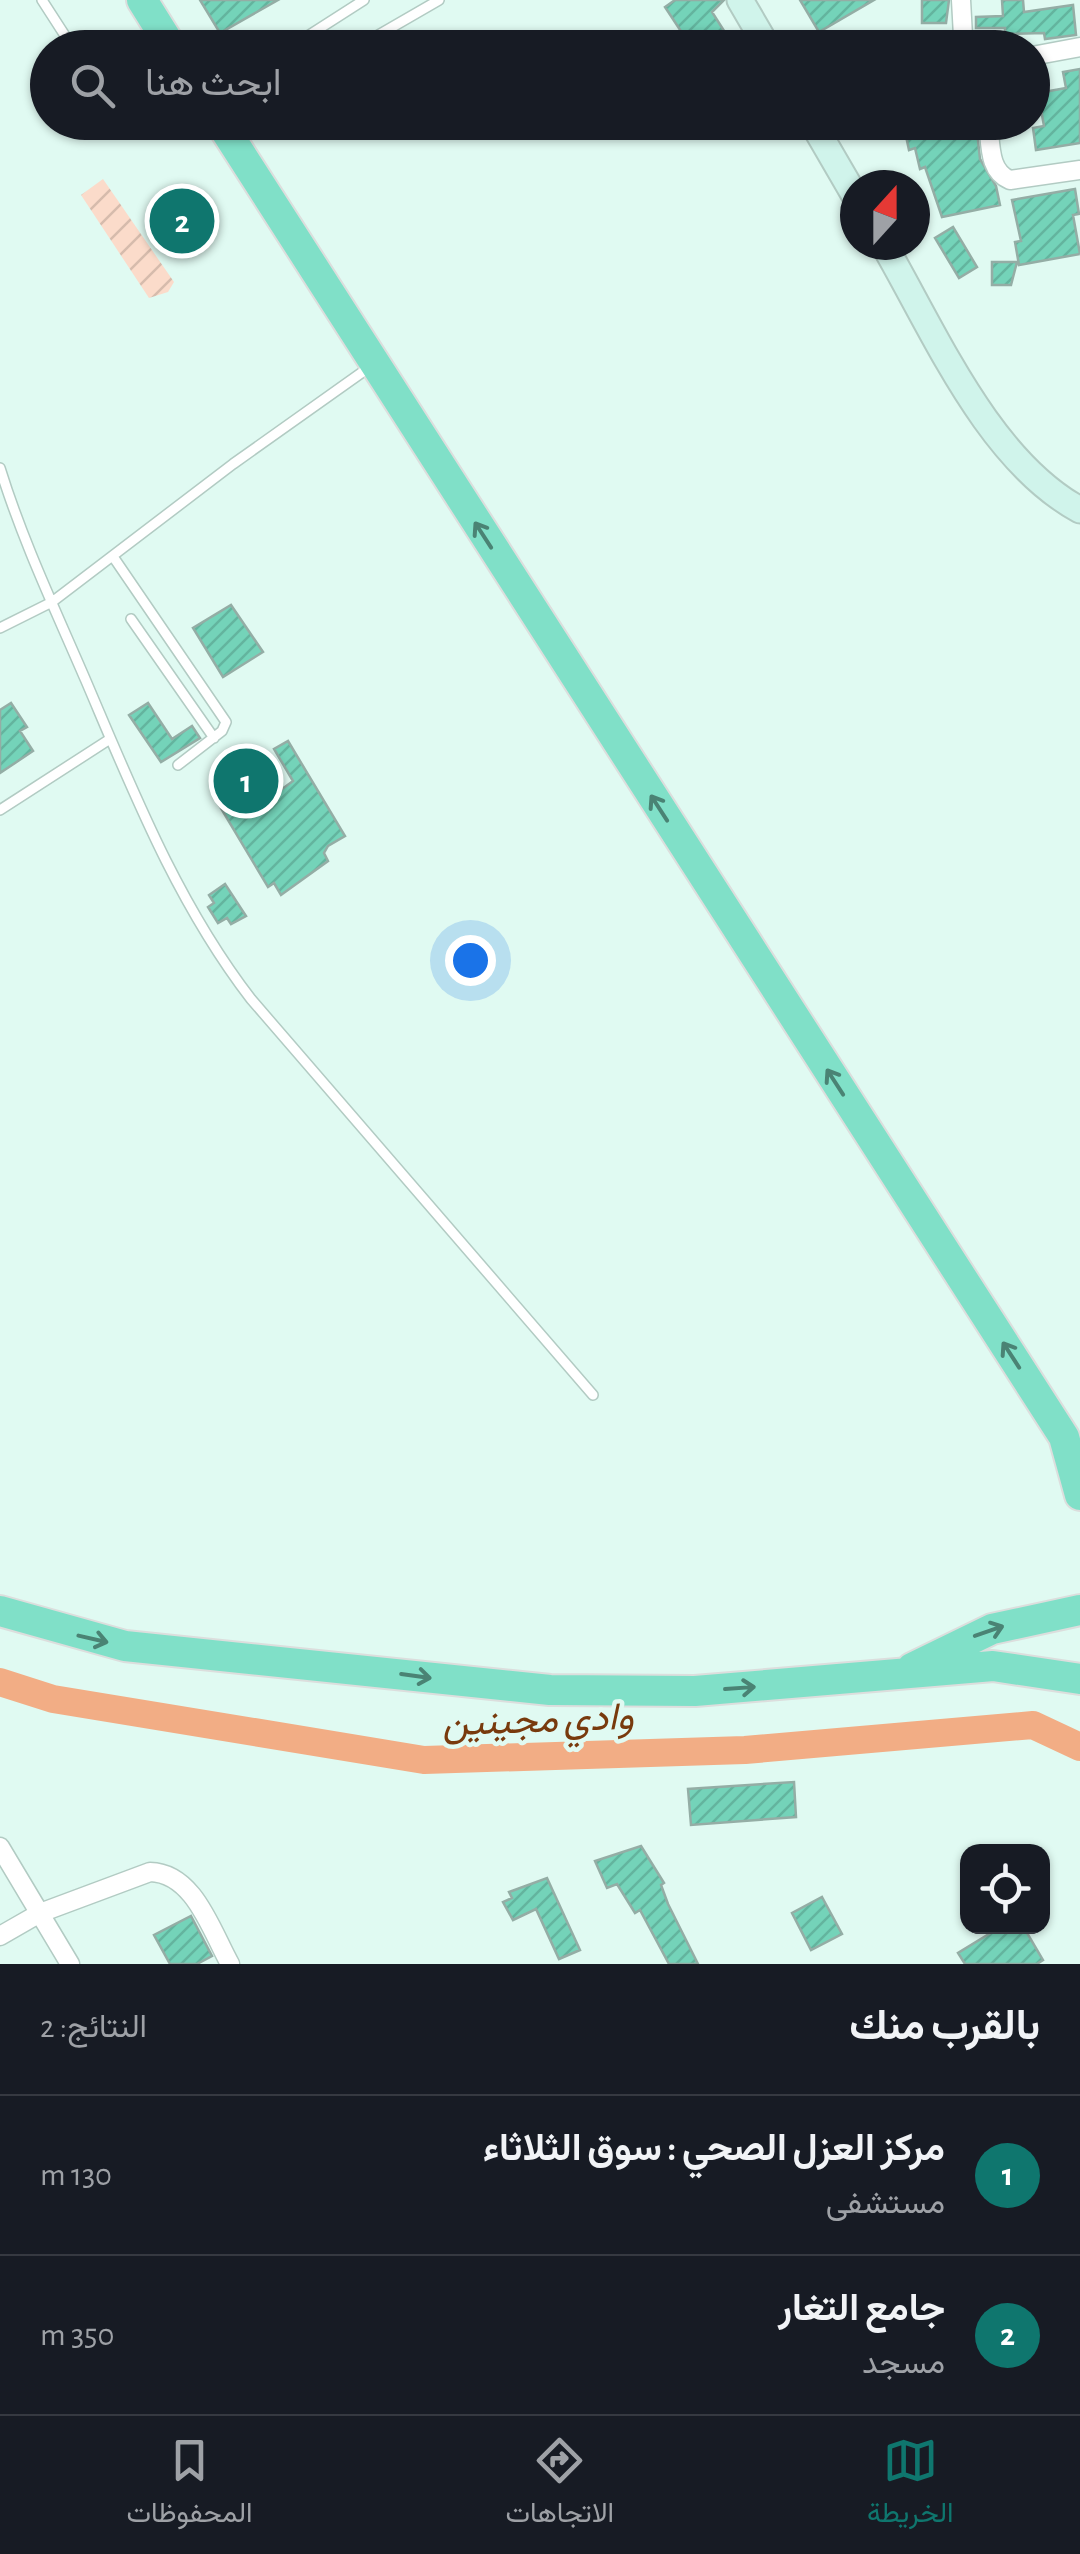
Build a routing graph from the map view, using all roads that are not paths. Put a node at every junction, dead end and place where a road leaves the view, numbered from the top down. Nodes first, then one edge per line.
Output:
1 (42, 0) edge
2 (142, 0) edge
3 (364, 0) edge
4 (439, 0) edge
5 (740, 0) edge
6 (757, 0) edge
7 (961, 0) edge
8 (61, 30) edge
9 (161, 30) edge
10 (317, 30) edge
11 (387, 30) edge
12 (758, 30) edge
13 (774, 30) edge
14 (963, 30) edge
15 (1080, 47) edge
16 (1050, 53) edge
17 (231, 140) edge
18 (822, 140) edge
19 (839, 140) edge
20 (990, 140) edge
21 (840, 170) edge
22 (857, 170) edge
23 (1080, 170) edge
24 (893, 260) edge
25 (911, 260) edge
26 (374, 364) junction
27 (0, 468) edge
28 (1080, 492) edge
29 (1080, 510) edge
30 (114, 558) junction
31 (52, 602) junction
32 (131, 619) dead end
33 (0, 628) edge
34 (214, 738) junction
35 (110, 739) junction
36 (178, 765) dead end
37 (0, 810) edge
38 (593, 1395) dead end
39 (1072, 1449) edge
40 (1080, 1496) edge
41 (1080, 1610) edge
42 (0, 1611) edge
43 (905, 1672) junction
44 (1080, 1679) edge
45 (0, 1847) edge
46 (40, 1913) junction
47 (0, 1936) edge
48 (70, 1964) edge
49 (230, 1964) edge

1 - 8 lane
2 - 9 highway
3 - 10 lane
4 - 11 lane
5 - 12 main road
6 - 13 main road
7 - 14 street
15 - 16 street
17 - 26 highway
18 - 21 main road
19 - 22 main road
20 - 23 street
24 - 29 main road
25 - 28 main road
26 - 30 lane
39 -> 26 highway
27 - 31 lane
30 - 31 lane
30 - 34 lane
31 - 33 lane
31 - 35 lane
32 - 34 lane
34 - 36 lane
35 - 37 lane
35 - 38 lane
39 - 40 highway
43 -> 41 highway
42 -> 43 highway
43 - 44 highway
45 - 46 street
46 - 47 street
46 - 48 street
46 - 49 street

